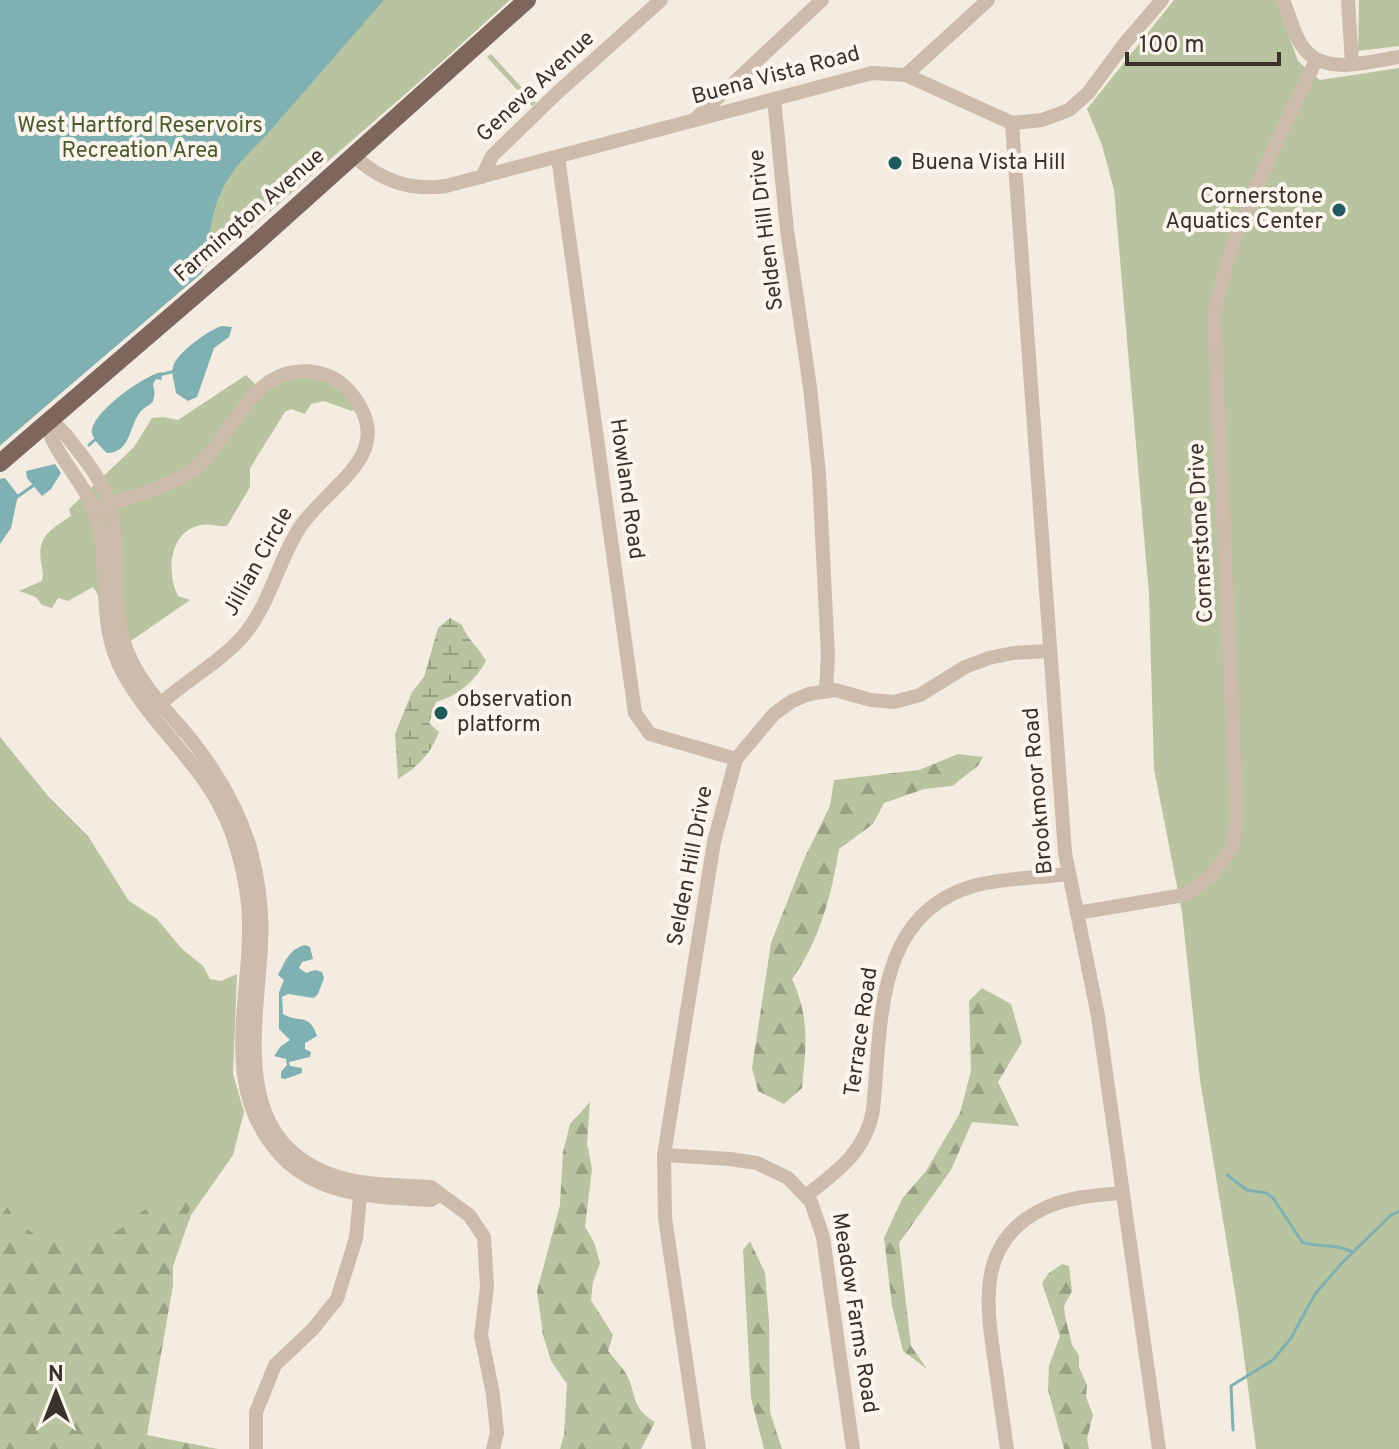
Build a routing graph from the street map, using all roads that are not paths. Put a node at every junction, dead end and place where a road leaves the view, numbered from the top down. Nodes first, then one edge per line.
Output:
1 (527, 0) edge
2 (661, 0) edge
3 (822, 0) edge
4 (988, 0) edge
5 (1162, 0) edge
6 (1283, 0) edge
7 (1348, 0) edge
8 (1399, 57) edge
9 (1316, 60) junction
10 (1352, 64) junction
11 (906, 75) junction
12 (774, 99) junction
13 (693, 121) junction
14 (1012, 123) junction
15 (354, 156) junction
16 (558, 157) junction
17 (482, 177) junction
18 (47, 423) junction
19 (0, 463) edge
20 (110, 505) junction
21 (95, 511) junction
22 (1049, 651) junction
23 (826, 689) junction
24 (156, 709) junction
25 (736, 759) junction
26 (1068, 874) junction
27 (1077, 913) junction
28 (664, 1155) junction
29 (361, 1189) junction
30 (1123, 1193) junction
31 (807, 1195) junction
32 (256, 1449) edge
33 (493, 1449) edge
34 (699, 1449) edge
35 (853, 1449) edge
36 (1007, 1449) edge
37 (1159, 1449) edge

1 - 15 main road, Farmington Avenue
2 - 17 street, Geneva Avenue
3 - 13 street
4 - 11 street
5 - 14 street
6 - 9 street
7 - 10 street
8 - 10 street
9 - 10 street
9 - 27 street, Cornerstone Drive
11 - 12 street, Buena Vista Road
11 - 14 street, Buena Vista Road
12 - 13 street, Buena Vista Road
12 - 23 street, Selden Hill Drive
13 - 16 street, Buena Vista Road
14 - 22 street, Brookmoor Road
15 - 17 street, Buena Vista Road
15 - 18 main road, Farmington Avenue
16 - 17 street, Buena Vista Road
16 - 25 street, Howland Road
18 - 19 main road, Farmington Avenue
18 - 20 street
18 - 21 street
20 - 21 street, Jillian Circle
20 - 24 street
20 - 24 street, Jillian Circle
21 - 24 street
22 - 23 street
22 - 26 street, Brookmoor Road
23 - 25 street, Selden Hill Drive
24 - 29 street
25 - 28 street, Selden Hill Drive
26 - 27 street, Brookmoor Road
26 - 31 street, Terrace Road
27 - 30 street, Brookmoor Road
28 - 31 street, Meadow Farms Road
28 - 34 street, Selden Hill Drive
29 - 32 street
29 - 33 street
30 - 36 street
30 - 37 street, Brookmoor Road
31 - 35 street, Meadow Farms Road

